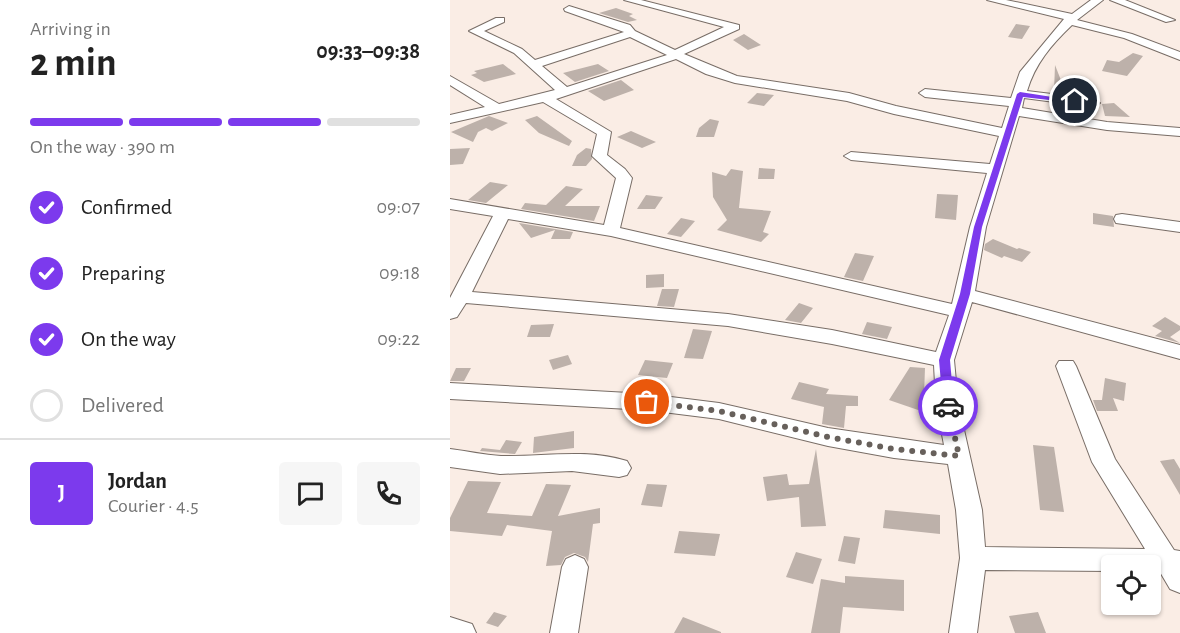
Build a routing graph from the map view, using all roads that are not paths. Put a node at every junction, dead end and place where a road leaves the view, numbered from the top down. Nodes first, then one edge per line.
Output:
1 (629, 0) edge
2 (992, 0) edge
3 (1110, 0) edge
4 (569, 9) dead end
5 (1069, 19) junction
6 (500, 20) dead end
7 (1170, 20) dead end
8 (631, 33) junction
9 (677, 54) junction
10 (1180, 56) edge
11 (535, 64) junction
12 (450, 80) edge
13 (565, 92) junction
14 (925, 93) dead end
15 (545, 98) junction
16 (1093, 103) dead end
17 (496, 108) junction
18 (1010, 116) junction
19 (450, 119) edge
20 (1180, 132) edge
21 (851, 156) dead end
22 (997, 169) junction
23 (450, 204) edge
24 (503, 213) junction
25 (1122, 219) dead end
26 (1180, 227) edge
27 (611, 231) junction
28 (961, 302) junction
29 (453, 308) edge
30 (1180, 352) edge
31 (945, 360) junction
32 (1066, 366) dead end
33 (450, 391) edge
34 (959, 456) junction
35 (450, 458) edge
36 (620, 468) dead end
37 (973, 558) junction
38 (575, 567) dead end
39 (1176, 567) edge
40 (450, 630) edge
41 (462, 633) edge
42 (564, 633) edge
43 (963, 633) edge

1 - 9 street
2 - 5 street
3 - 5 street
3 - 7 street
4 - 8 street
5 - 10 street
5 - 18 street
6 - 11 street
8 - 9 street
8 - 11 street
9 - 13 street
9 - 18 street
11 - 13 street
12 - 17 street
13 - 15 street
14 - 18 street
15 - 17 street
15 - 27 street
16 - 18 street
17 - 19 street
18 - 20 street
18 - 22 street
21 - 22 street
22 - 28 street
23 - 24 street
24 - 27 street
24 - 29 street
25 - 26 street
27 - 28 street
28 - 30 street
28 - 31 street
29 - 31 street
31 - 34 street
32 - 39 street
33 - 34 street
34 - 37 street
35 - 36 street
37 - 39 street
37 - 43 street
38 - 42 street
40 - 41 street

